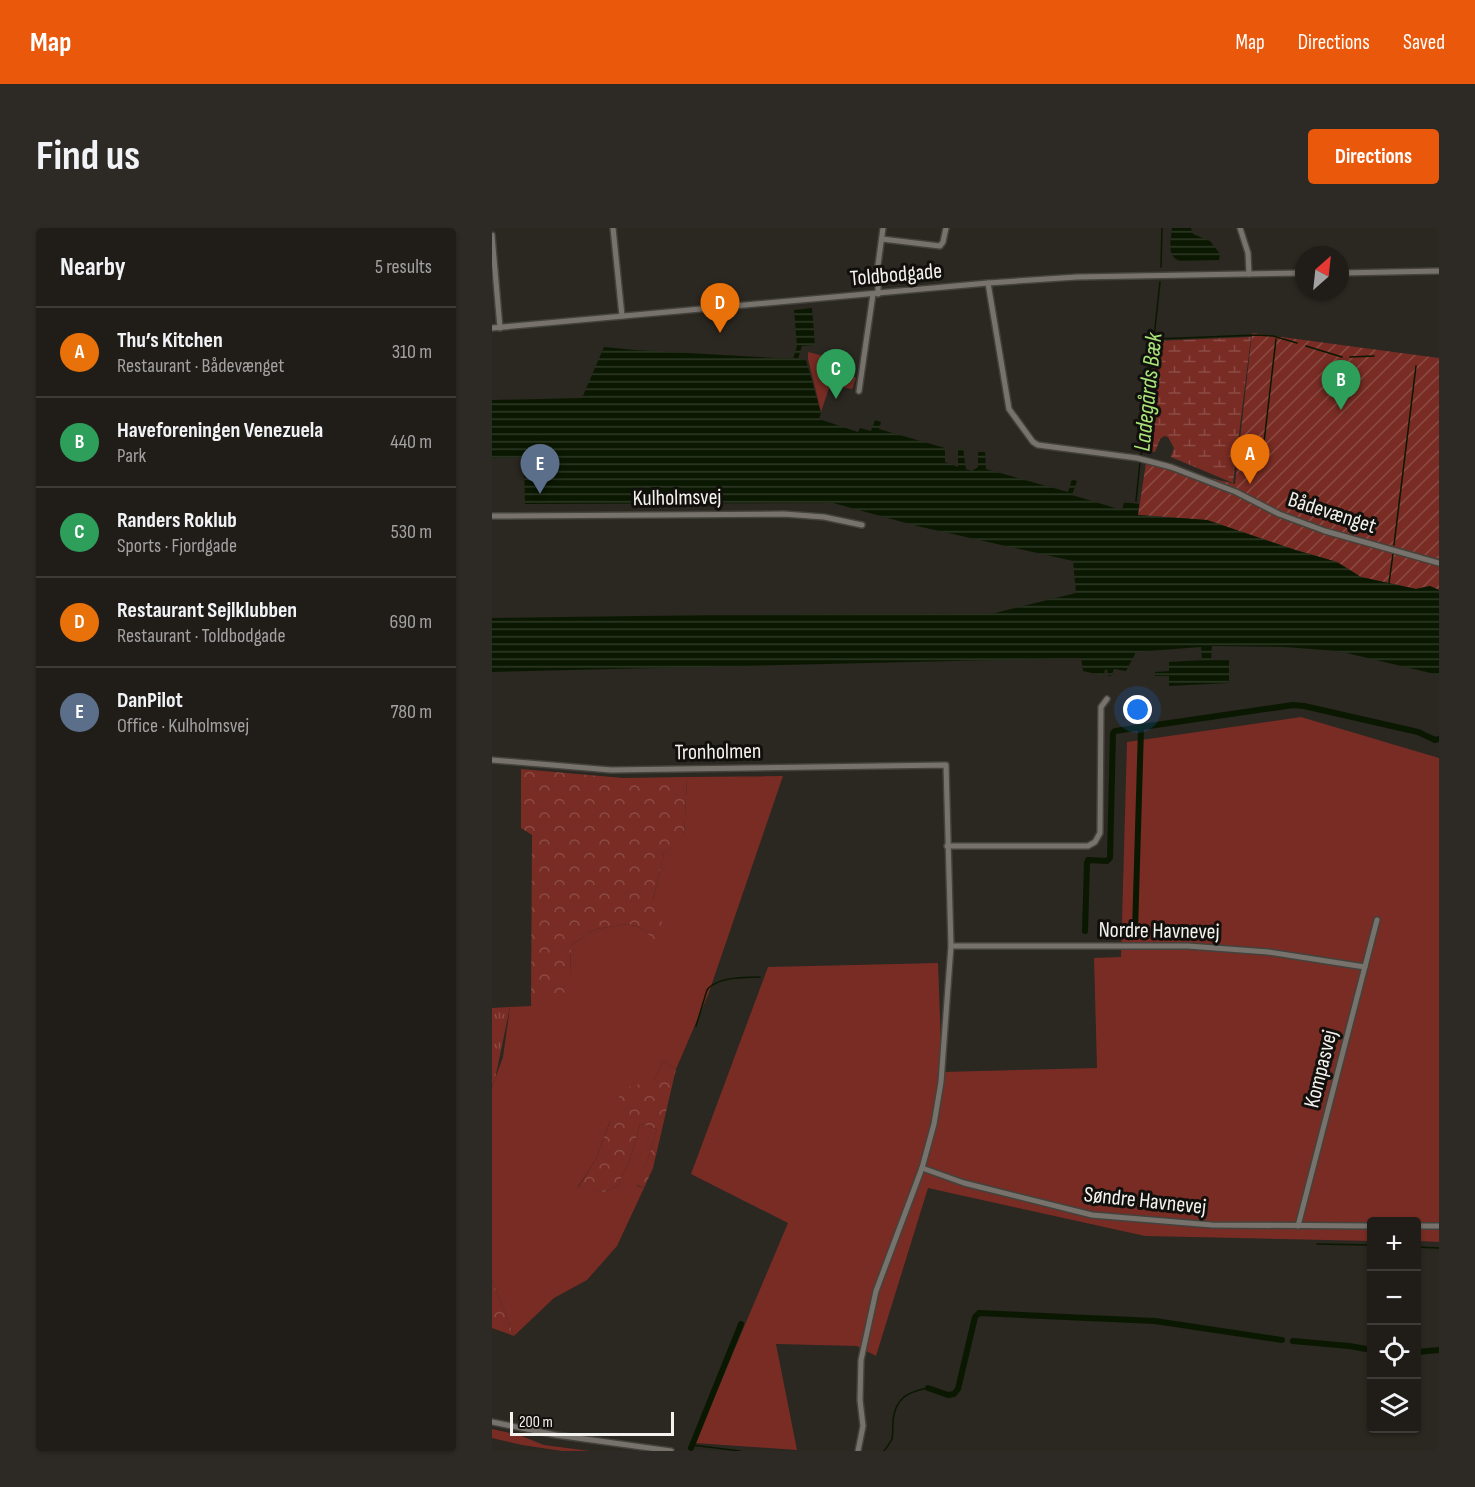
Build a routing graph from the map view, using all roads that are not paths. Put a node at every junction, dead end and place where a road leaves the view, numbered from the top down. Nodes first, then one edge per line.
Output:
1 (613, 228) edge
2 (883, 228) edge
3 (946, 228) edge
4 (1240, 228) edge
5 (492, 235) edge
6 (882, 239) junction
7 (1439, 272) edge
8 (1295, 273) edge
9 (1349, 273) edge
10 (1249, 274) junction
11 (988, 284) junction
12 (494, 286) edge
13 (875, 294) junction
14 (622, 316) junction
15 (492, 328) edge
16 (500, 328) junction
17 (859, 391) dead end
18 (492, 516) edge
19 (862, 525) dead end
20 (1439, 563) edge
21 (1107, 699) dead end
22 (492, 760) edge
23 (947, 846) junction
24 (1377, 920) dead end
25 (951, 946) junction
26 (1365, 967) junction
27 (922, 1168) junction
28 (1298, 1226) junction
29 (1367, 1226) edge
30 (1421, 1226) edge
31 (1439, 1226) edge
32 (492, 1422) edge
33 (671, 1451) edge
34 (858, 1451) edge

1 - 14 street
2 - 6 street
3 - 6 street
4 - 10 street
5 - 12 street
6 - 13 street
7 - 9 street
8 - 10 street, Toldbodgade
10 - 11 street, Toldbodgade
11 - 13 street, Toldbodgade
11 - 20 street, Bådevænget
12 - 16 street
13 - 14 street, Toldbodgade
13 - 17 street
14 - 16 street, Toldbodgade
15 - 16 street, Toldbodgade
18 - 19 street, Kulholmsvej
21 - 23 street
22 - 23 street, Tronholmen
23 - 25 street
24 - 26 street, Kompasvej
25 - 26 street, Nordre Havnevej
25 - 27 street
26 - 28 street, Kompasvej
27 - 28 street, Søndre Havnevej
27 - 34 street
28 - 29 street, Søndre Havnevej
30 - 31 street
32 - 33 street

